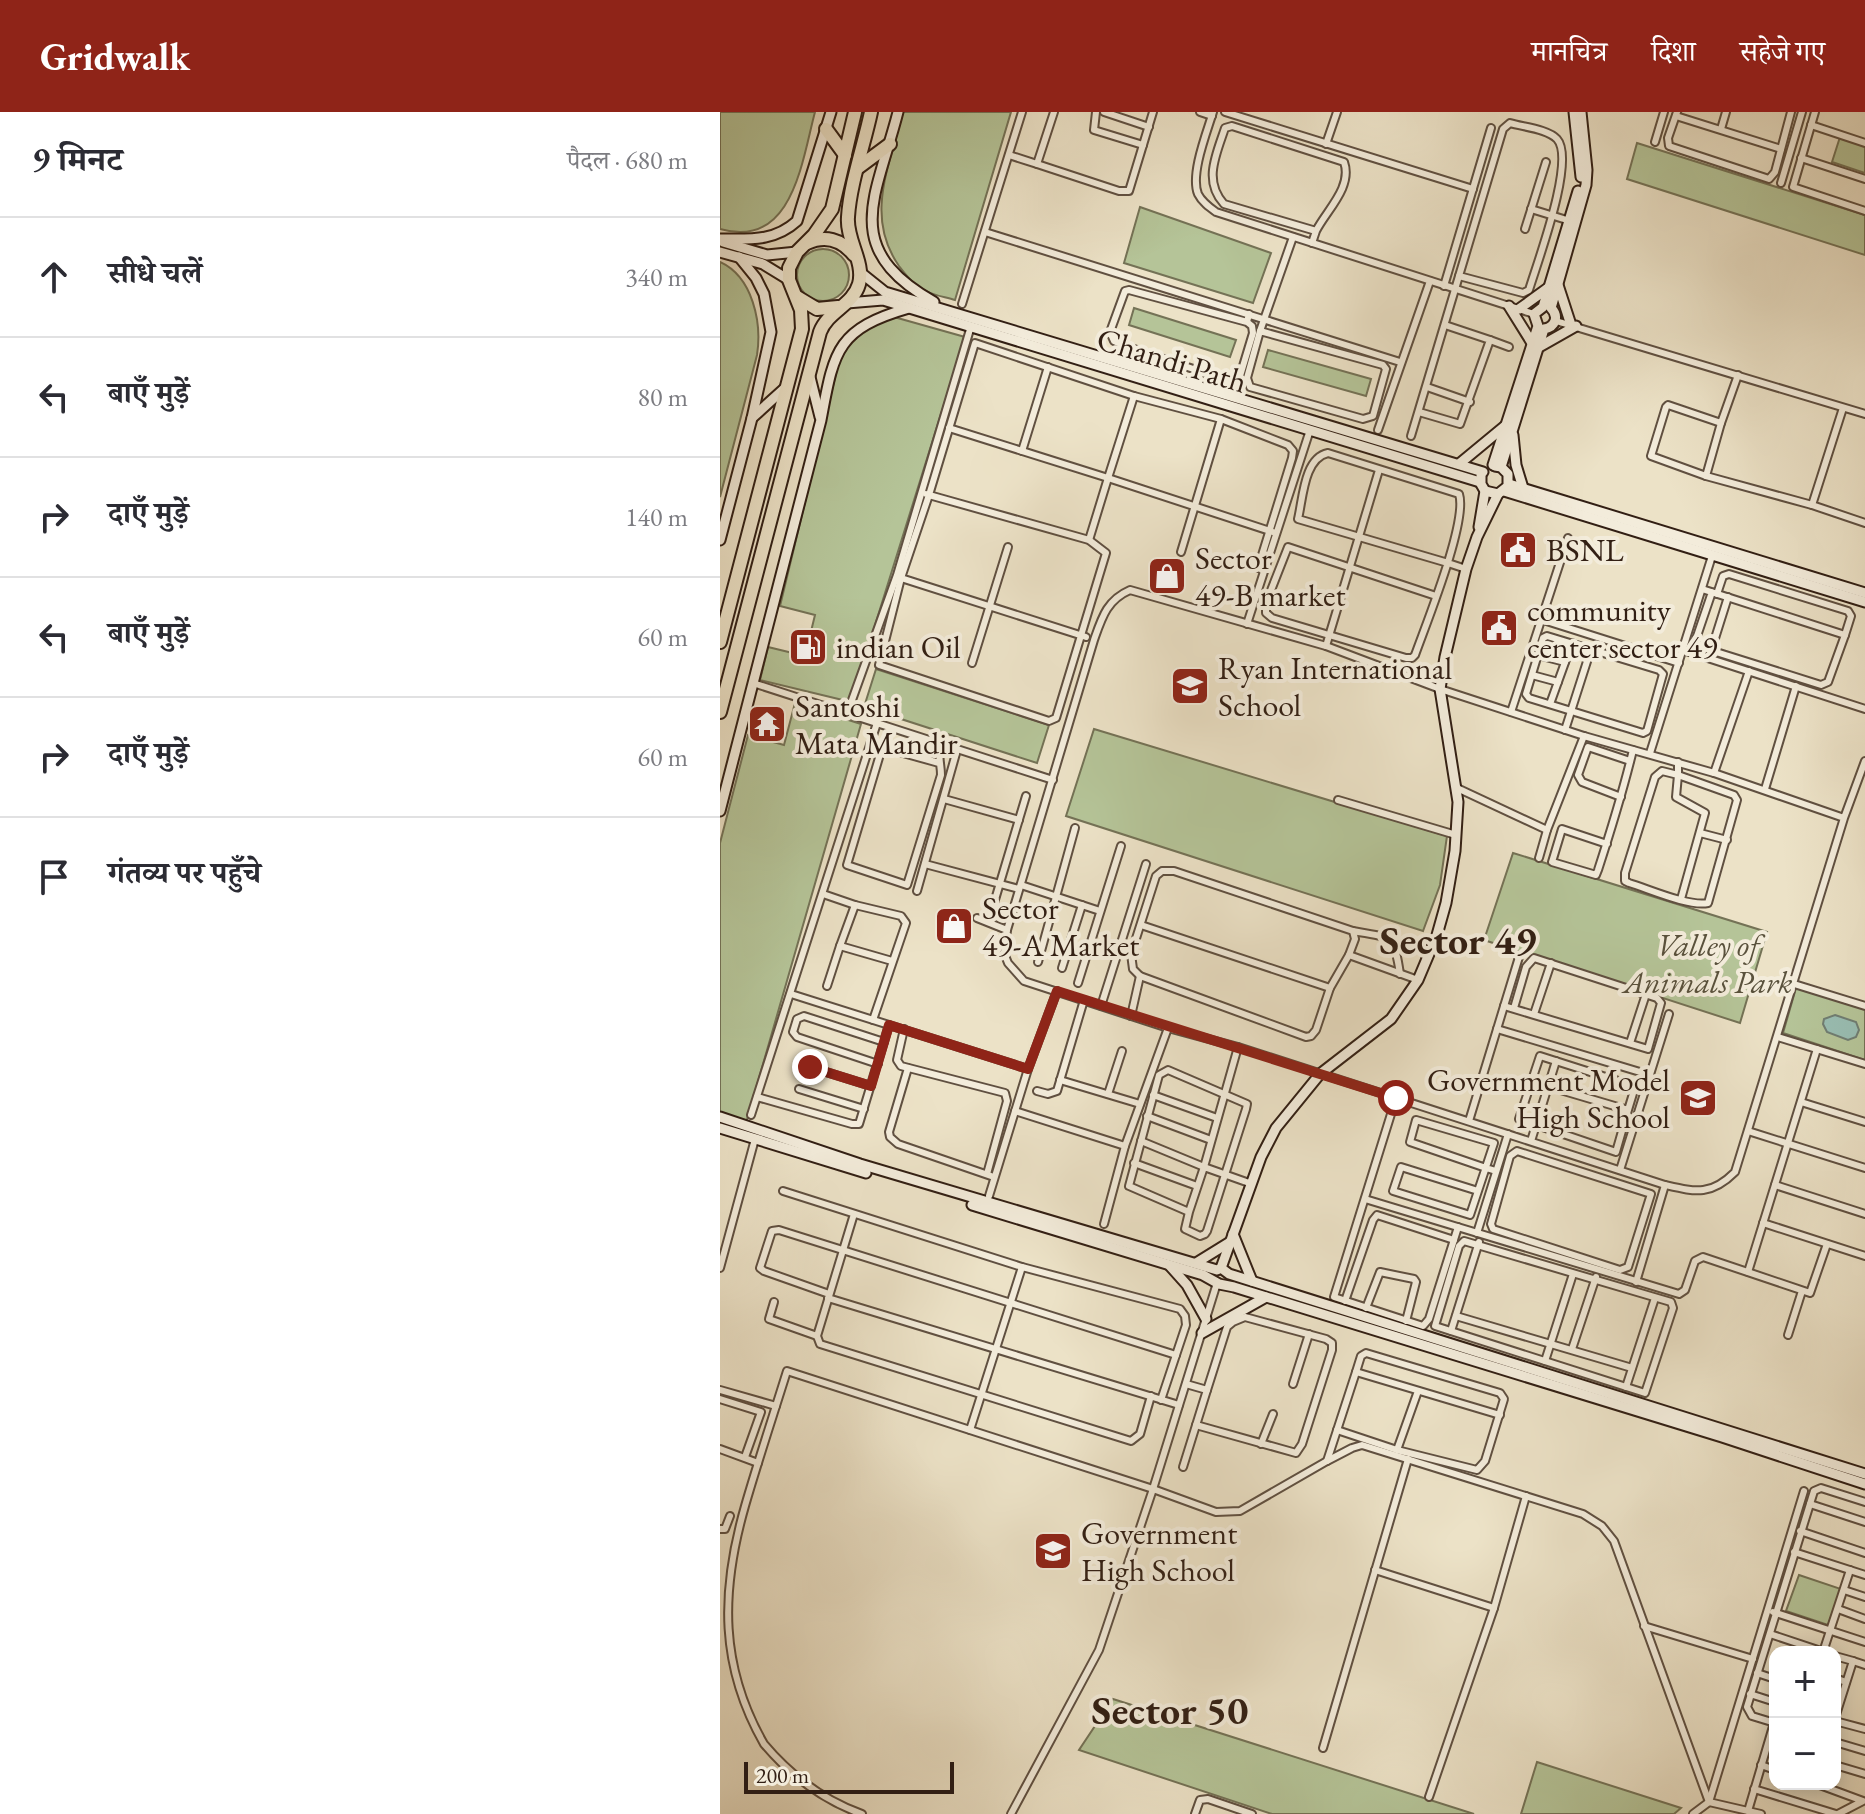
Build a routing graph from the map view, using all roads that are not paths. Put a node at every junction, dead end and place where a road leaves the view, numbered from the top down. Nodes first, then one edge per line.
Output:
1 (831, 112) edge
2 (855, 112) edge
3 (871, 112) edge
4 (898, 112) edge
5 (1022, 112) edge
6 (1054, 112) edge
7 (1096, 112) edge
8 (1104, 112) edge
9 (1153, 112) edge
10 (1200, 112) edge
11 (1337, 112) edge
12 (1574, 112) edge
13 (1581, 112) edge
14 (1664, 112) edge
15 (1726, 112) edge
16 (1791, 112) edge
17 (1802, 112) edge
18 (1228, 113) edge
19 (1212, 114) edge
20 (1677, 114) edge
21 (1814, 114) edge
22 (1811, 125) junction
23 (1228, 126) junction
24 (1149, 127) junction
25 (1491, 128) dead end
26 (826, 129) junction
27 (1721, 129) junction
28 (1655, 142) dead end
29 (1865, 143) edge
30 (890, 144) junction
31 (1326, 144) junction
32 (1143, 145) junction
33 (1781, 149) junction
34 (845, 155) junction
35 (1009, 155) junction
36 (1801, 158) junction
37 (1546, 162) dead end
38 (1037, 164) junction
39 (859, 167) junction
40 (1865, 179) edge
41 (1781, 183) dead end
42 (1473, 189) junction
43 (1531, 209) junction
44 (1865, 211) edge
45 (1552, 215) junction
46 (1570, 221) junction
47 (1525, 229) dead end
48 (1316, 231) junction
49 (985, 232) junction
50 (1293, 237) junction
51 (720, 240) edge
52 (1312, 243) junction
53 (799, 250) junction
54 (720, 252) edge
55 (739, 257) junction
56 (856, 257) junction
57 (860, 272) junction
58 (1459, 276) junction
59 (1133, 278) junction
60 (1430, 281) junction
61 (791, 286) junction
62 (1444, 286) junction
63 (1554, 286) junction
64 (1455, 289) junction
65 (1129, 290) junction
66 (844, 304) junction
67 (909, 308) junction
68 (959, 308) junction
69 (1514, 308) junction
70 (1547, 308) junction
71 (1249, 314) junction
72 (1534, 314) junction
73 (1264, 319) junction
74 (1556, 321) junction
75 (1247, 322) junction
76 (1445, 325) junction
77 (971, 326) junction
78 (1574, 326) junction
79 (1541, 328) junction
80 (1260, 331) junction
81 (1490, 340) junction
82 (1536, 345) junction
83 (1509, 347) dead end
84 (1400, 362) junction
85 (1048, 367) junction
86 (809, 373) junction
87 (1738, 375) junction
88 (788, 386) junction
89 (1427, 387) junction
90 (1134, 396) junction
91 (1470, 402) junction
92 (1843, 408) junction
93 (1419, 412) junction
94 (1865, 414) edge
95 (752, 418) junction
96 (1221, 419) junction
97 (821, 420) junction
98 (1511, 422) junction
99 (1721, 423) junction
100 (949, 428) junction
101 (1310, 430) junction
102 (1378, 430) dead end
103 (1411, 436) dead end
104 (1022, 451) junction
105 (1459, 464) junction
106 (1497, 466) junction
107 (1379, 470) junction
108 (1706, 476) junction
109 (1108, 478) junction
110 (1483, 481) junction
111 (1523, 488) junction
112 (1504, 490) junction
113 (926, 494) junction
114 (1812, 505) junction
115 (1195, 506) junction
116 (1865, 523) edge
117 (1273, 532) junction
118 (1359, 537) junction
119 (1477, 537) junction
120 (1568, 538) dead end
121 (720, 540) edge
122 (1089, 540) junction
123 (1008, 547) dead end
124 (1181, 552) dead end
125 (1712, 556) junction
126 (1448, 563) junction
127 (1350, 567) junction
128 (1258, 568) dead end
129 (1466, 569) junction
130 (901, 578) junction
131 (1702, 589) junction
132 (1714, 593) junction
133 (1865, 593) edge
134 (1436, 596) junction
135 (1728, 597) junction
136 (1865, 602) edge
137 (991, 606) junction
138 (1540, 619) junction
139 (1247, 624) junction
140 (1330, 635) junction
141 (1845, 635) junction
142 (1083, 636) junction
143 (1094, 640) junction
144 (720, 642) edge
145 (1572, 643) junction
146 (1326, 646) junction
147 (1591, 649) junction
148 (1683, 650) junction
149 (1711, 651) junction
150 (1538, 655) junction
151 (1565, 662) junction
152 (972, 663) dead end
153 (1679, 663) junction
154 (1749, 671) junction
155 (1532, 675) junction
156 (1558, 682) junction
157 (753, 683) junction
158 (1796, 686) junction
159 (1440, 689) junction
160 (1550, 704) junction
161 (1865, 709) edge
162 (1571, 711) junction
163 (720, 712) edge
164 (1511, 712) junction
165 (847, 714) junction
166 (877, 723) junction
167 (1565, 730) junction
168 (1584, 736) junction
169 (942, 745) junction
170 (957, 750) junction
171 (1633, 750) junction
172 (1650, 753) junction
173 (1630, 761) junction
174 (1865, 761) edge
175 (1678, 762) junction
176 (939, 763) junction
177 (1714, 773) junction
178 (1678, 775) junction
179 (1053, 780) junction
180 (1457, 788) junction
181 (1765, 789) junction
182 (1026, 796) dead end
183 (1621, 797) junction
184 (944, 799) junction
185 (1338, 800) dead end
186 (720, 811) edge
187 (1844, 818) junction
188 (1019, 820) junction
189 (1075, 828) dead end
190 (1547, 830) junction
191 (1700, 833) junction
192 (1456, 835) junction
193 (1727, 840) junction
194 (1607, 844) junction
195 (1121, 846) dead end
196 (1539, 858) dead end
197 (925, 864) junction
198 (1146, 864) dead end
199 (1000, 884) junction
200 (1020, 887) junction
201 (917, 891) dead end
202 (823, 894) junction
203 (1057, 896) junction
204 (1681, 899) junction
205 (855, 905) junction
206 (1082, 905) junction
207 (1100, 911) junction
208 (991, 913) dead end
209 (977, 918) dead end
210 (1141, 925) junction
211 (1007, 930) junction
212 (1353, 931) junction
213 (840, 946) junction
214 (1349, 955) junction
215 (1519, 957) dead end
216 (892, 961) junction
217 (1038, 962) dead end
218 (1551, 963) junction
219 (1062, 968) dead end
220 (1400, 974) junction
221 (1140, 976) junction
222 (1418, 980) junction
223 (1078, 983) dead end
224 (1794, 984) junction
225 (827, 986) dead end
226 (1330, 988) junction
227 (1057, 991) junction
228 (791, 994) junction
229 (1646, 994) junction
230 (1084, 1000) junction
231 (1101, 1006) junction
232 (1504, 1006) junction
233 (1865, 1006) edge
234 (1514, 1008) junction
235 (1534, 1014) junction
236 (1669, 1014) dead end
237 (1131, 1016) junction
238 (873, 1020) junction
239 (889, 1025) junction
240 (1168, 1028) junction
241 (904, 1029) junction
242 (1497, 1029) junction
243 (1778, 1037) junction
244 (884, 1042) junction
245 (1630, 1043) junction
246 (1238, 1047) junction
247 (1817, 1049) junction
248 (1122, 1051) dead end
249 (1556, 1061) junction
250 (878, 1064) junction
251 (1865, 1064) edge
252 (810, 1067) dead end
253 (908, 1068) junction
254 (1028, 1069) junction
255 (1320, 1074) junction
256 (1650, 1075) junction
257 (1060, 1080) junction
258 (871, 1086) junction
259 (1547, 1086) junction
260 (799, 1089) dead end
261 (1037, 1091) dead end
262 (1224, 1092) junction
263 (1108, 1094) junction
264 (1153, 1095) junction
265 (757, 1097) junction
266 (1396, 1098) junction
267 (1801, 1102) junction
268 (1140, 1104) junction
269 (864, 1109) junction
270 (1628, 1110) junction
271 (1015, 1111) junction
272 (751, 1115) dead end
273 (1147, 1116) junction
274 (720, 1117) edge
275 (1217, 1118) junction
276 (1469, 1121) junction
277 (1865, 1122) edge
278 (1536, 1126) junction
279 (720, 1128) edge
280 (1748, 1131) junction
281 (1508, 1134) junction
282 (755, 1139) junction
283 (1211, 1140) junction
284 (1141, 1141) junction
285 (1531, 1141) junction
286 (1788, 1144) junction
287 (1125, 1146) junction
288 (1545, 1146) junction
289 (1542, 1159) junction
290 (1134, 1163) junction
291 (1204, 1167) junction
292 (1486, 1168) junction
293 (1865, 1168) edge
294 (1620, 1170) junction
295 (1496, 1171) junction
296 (1225, 1174) junction
297 (991, 1176) junction
298 (1252, 1184) junction
299 (1665, 1185) junction
300 (1775, 1185) junction
301 (1197, 1186) junction
302 (783, 1191) dead end
303 (1478, 1191) junction
304 (989, 1196) dead end
305 (1365, 1199) junction
306 (1189, 1212) junction
307 (854, 1214) junction
308 (1865, 1214) edge
309 (1763, 1223) junction
310 (1104, 1224) dead end
311 (1458, 1227) junction
312 (1479, 1234) junction
313 (1232, 1238) junction
314 (1454, 1240) junction
315 (1827, 1244) junction
316 (1478, 1245) junction
317 (843, 1250) junction
318 (1865, 1256) edge
319 (1196, 1263) junction
320 (1169, 1264) junction
321 (1022, 1267) junction
322 (720, 1268) edge
323 (1598, 1270) junction
324 (1748, 1272) junction
325 (1573, 1274) junction
326 (1220, 1276) junction
327 (1595, 1280) junction
328 (1252, 1281) junction
329 (1636, 1282) junction
330 (1802, 1291) junction
331 (829, 1296) junction
332 (1266, 1297) junction
333 (1655, 1298) junction
334 (1345, 1301) junction
335 (774, 1302) dead end
336 (1010, 1305) junction
337 (1366, 1308) junction
338 (1456, 1316) junction
339 (1206, 1319) junction
340 (1406, 1321) junction
341 (1451, 1331) junction
342 (1202, 1333) junction
343 (1309, 1334) junction
344 (1788, 1335) dead end
345 (817, 1336) junction
346 (1550, 1343) junction
347 (1572, 1349) junction
348 (996, 1350) junction
349 (1176, 1355) junction
350 (1545, 1361) junction
351 (1632, 1368) junction
352 (1356, 1372) junction
353 (1186, 1384) junction
354 (1293, 1384) dead end
355 (1626, 1387) junction
356 (720, 1390) edge
357 (1207, 1390) junction
358 (1418, 1391) junction
359 (981, 1394) junction
360 (1151, 1396) junction
361 (720, 1399) edge
362 (1161, 1400) junction
363 (1179, 1405) junction
364 (776, 1406) junction
365 (1273, 1414) dead end
366 (1500, 1415) junction
367 (1196, 1425) junction
368 (970, 1430) junction
369 (1337, 1430) junction
370 (1261, 1444) junction
371 (720, 1449) edge
372 (1397, 1450) junction
373 (745, 1457) junction
374 (1408, 1459) junction
375 (1327, 1461) junction
376 (758, 1463) junction
377 (1183, 1467) dead end
378 (1865, 1474) edge
379 (1865, 1484) edge
380 (1153, 1489) junction
381 (1804, 1491) dead end
382 (1526, 1496) junction
383 (1865, 1502) edge
384 (1810, 1504) junction
385 (730, 1516) dead end
386 (1865, 1522) edge
387 (720, 1529) edge
388 (1800, 1531) junction
389 (1794, 1552) junction
390 (1865, 1553) edge
391 (1375, 1570) junction
392 (1850, 1570) junction
393 (1865, 1575) edge
394 (722, 1589) edge
395 (1844, 1590) junction
396 (1865, 1597) edge
397 (1494, 1608) junction
398 (1838, 1609) junction
399 (1768, 1610) junction
400 (1777, 1613) junction
401 (1865, 1619) edge
402 (1644, 1626) junction
403 (1830, 1632) junction
404 (1770, 1634) junction
405 (1865, 1642) edge
406 (721, 1643) edge
407 (1806, 1646) edge
408 (1826, 1646) edge
409 (1763, 1655) junction
410 (1769, 1656) edge
411 (1841, 1658) edge
412 (1753, 1659) junction
413 (1853, 1661) junction
414 (1865, 1665) edge
415 (725, 1666) dead end
416 (1757, 1673) junction
417 (1769, 1677) edge
418 (1841, 1680) edge
419 (1846, 1682) junction
420 (1841, 1693) edge
421 (1750, 1694) junction
422 (1769, 1700) edge
423 (1769, 1721) edge
424 (1841, 1721) edge
425 (1865, 1729) edge
426 (1841, 1744) edge
427 (1323, 1748) dead end
428 (1769, 1750) edge
429 (1865, 1751) edge
430 (1761, 1765) junction
431 (1841, 1767) edge
432 (1769, 1768) edge
433 (1865, 1774) edge
434 (1754, 1789) junction
435 (1835, 1790) edge
436 (1429, 1797) dead end
437 (1864, 1800) edge
438 (1709, 1802) junction
439 (1748, 1811) junction
440 (862, 1814) edge
441 (1011, 1814) edge
442 (1195, 1814) edge
443 (1252, 1814) edge
444 (1693, 1814) edge
445 (1761, 1814) edge
446 (1837, 1814) edge

1 - 26 main road
2 - 34 highway
3 - 39 highway
4 - 30 main road
5 - 35 street
6 - 38 street
7 - 32 street
8 - 24 street
9 - 24 street
10 - 19 street
11 - 31 street
12 - 46 main road
13 - 63 main road
14 - 28 street
15 - 27 street
16 - 33 street
17 - 21 street
17 - 41 street
18 - 23 street
18 - 31 street
19 - 50 street
20 - 27 street
20 - 33 street
21 - 22 street
22 - 29 street
22 - 36 street
23 - 48 street
23 - 48 street
24 - 32 street
25 - 42 street
26 - 34 highway
26 - 51 main road
27 - 33 street
30 - 39 highway
30 - 68 main road
31 - 42 street
32 - 38 street
34 - 53 highway
35 - 38 street
35 - 49 street
36 - 40 street
36 - 44 street
37 - 43 street
39 - 56 highway
42 - 62 street
43 - 45 street
43 - 47 street
45 - 46 street
45 - 58 street
45 - 58 street
46 - 63 main road
48 - 52 street
49 - 59 street
49 - 68 street
50 - 52 street
50 - 73 street
51 - 53 main road
52 - 60 street
53 - 56 highway
53 - 61 highway
54 - 55 main road
55 - 61 main road
55 - 95 main road
56 - 57 highway
57 - 66 highway
57 - 68 main road, Chandi Path
58 - 64 street
59 - 65 street
59 - 71 street
60 - 62 street
60 - 84 street
61 - 66 highway
61 - 88 highway
62 - 64 street
63 - 69 main road
63 - 70 main road
63 - 78 main road
64 - 69 street
64 - 76 street
65 - 75 street
65 - 75 street
66 - 67 main road, Chandi Path
66 - 86 highway
67 - 77 main road, Chandi Path
67 - 97 main road
68 - 105 main road, Chandi Path
69 - 72 street
69 - 82 main road
70 - 72 main road
70 - 74 main road
71 - 73 street
71 - 75 street
72 - 79 main road
73 - 80 street
73 - 84 street
74 - 78 street
74 - 79 main road
76 - 81 street
76 - 89 street
77 - 101 main road, Chandi Path
77 - 113 street
78 - 82 main road
78 - 87 street
79 - 82 main road
80 - 80 street
81 - 83 street
81 - 91 street
82 - 98 main road
84 - 102 street
85 - 90 street
85 - 100 street
85 - 104 street
86 - 97 main road
86 - 163 highway
87 - 92 street
87 - 99 street
88 - 95 main road
88 - 144 highway
89 - 91 street
89 - 93 street
90 - 96 street
90 - 109 street
91 - 93 street
92 - 94 street
92 - 114 street
93 - 103 street
95 - 121 main road
96 - 115 street
96 - 117 street
97 - 157 main road
98 - 105 main road
98 - 106 main road
98 - 111 main road
99 - 108 street
99 - 108 street
100 - 104 street
100 - 113 street
101 - 110 main road, Chandi Path
101 - 117 street
104 - 109 street
105 - 110 main road, Chandi Path
106 - 110 main road
106 - 112 main road
107 - 118 street
107 - 118 street
107 - 126 street
108 - 114 street
109 - 115 street
109 - 122 street
110 - 112 main road
110 - 119 main road
111 - 112 main road
111 - 133 main road
112 - 119 main road
112 - 125 main road
113 - 122 street
113 - 130 street
113 - 165 street
114 - 116 street
115 - 117 street
115 - 124 street
117 - 128 street
117 - 139 street
118 - 126 street
118 - 127 street
119 - 129 main road
120 - 138 street
122 - 142 street
123 - 137 street
125 - 131 street
125 - 136 main road
126 - 129 street
126 - 134 street
127 - 134 street
127 - 140 street
127 - 140 street
129 - 159 main road
130 - 137 street
130 - 142 street
131 - 132 street
131 - 148 street
132 - 135 street
132 - 141 street
132 - 149 street
134 - 140 street
135 - 141 street
135 - 149 street
137 - 142 street
137 - 152 street
138 - 153 street
138 - 164 street
139 - 143 street
139 - 146 street
140 - 146 street
141 - 149 street
142 - 143 street
143 - 179 street
145 - 147 street
145 - 150 street
145 - 151 street
146 - 159 street
147 - 162 street
147 - 162 street
148 - 153 street
148 - 154 street
150 - 151 street
150 - 155 street
151 - 156 street
153 - 172 street
154 - 158 street
154 - 177 street
155 - 156 street
155 - 160 street
156 - 160 street
157 - 165 street
157 - 186 main road
158 - 161 street
158 - 181 street
159 - 164 street
159 - 180 main road
160 - 162 street
162 - 167 street
164 - 167 street
165 - 166 street
166 - 169 street
166 - 202 street
167 - 168 street
168 - 171 street
168 - 190 street
169 - 170 street
169 - 176 street
170 - 179 street
170 - 184 street
171 - 172 street
171 - 173 street
172 - 175 street
173 - 183 street
173 - 183 street
174 - 187 street
175 - 177 street
175 - 178 street
176 - 176 street
177 - 181 street
178 - 191 street
178 - 193 street
178 - 204 street
179 - 200 street
180 - 190 street
180 - 192 main road
181 - 187 street
182 - 188 street
183 - 194 street
184 - 188 street
184 - 197 street
185 - 192 street
187 - 224 street
188 - 199 street
189 - 203 street
190 - 196 street
191 - 193 street
191 - 204 street
192 - 222 main road
193 - 204 street
194 - 194 street
195 - 207 street
197 - 199 street
197 - 201 street
198 - 231 street
199 - 200 street
199 - 208 street
200 - 203 street
200 - 211 street
202 - 205 street
202 - 228 street
203 - 206 street
203 - 217 street
205 - 213 street
205 - 216 street
206 - 207 street
206 - 219 street
207 - 223 street
209 - 211 street
210 - 212 street
210 - 221 street
210 - 226 street
211 - 227 street
212 - 214 street
212 - 220 street
213 - 216 street
213 - 225 street
214 - 220 street
214 - 226 street
215 - 232 street
216 - 238 street
218 - 229 street
218 - 234 street
218 - 235 street
220 - 222 street
221 - 226 street
221 - 237 street
222 - 255 main road
224 - 233 street
224 - 243 street
227 - 230 street
227 - 254 street
228 - 238 street
228 - 265 street
229 - 245 street
229 - 245 street
230 - 231 street
230 - 257 street
231 - 237 street
232 - 234 street
232 - 242 street
234 - 235 street
235 - 245 street
236 - 256 street
237 - 240 street
238 - 239 street
239 - 241 street
239 - 244 street
240 - 246 street
240 - 268 street
241 - 253 street
241 - 254 street
242 - 256 street
242 - 276 street
243 - 247 street
243 - 280 street
244 - 250 street
244 - 250 street
246 - 255 street
246 - 262 street
247 - 251 street
247 - 267 street
248 - 263 street
249 - 259 street
249 - 270 street
249 - 278 street
250 - 258 street
252 - 258 street
253 - 297 street
253 - 297 street
254 - 271 street
255 - 266 street
255 - 298 main road
256 - 294 street
257 - 261 street
257 - 263 street
258 - 269 street
259 - 270 street
259 - 278 street
260 - 269 street
262 - 264 street
262 - 275 street
262 - 296 street
263 - 268 street
264 - 273 street
264 - 275 street
265 - 269 street
265 - 272 street
266 - 276 street
266 - 305 street
267 - 277 street
267 - 286 street
268 - 287 street
270 - 278 street
271 - 287 street
271 - 297 street
273 - 283 street
273 - 284 street
274 - 319 main road
275 - 283 street
276 - 281 street
278 - 285 street
279 - 282 main road
280 - 286 street
280 - 299 street
281 - 285 street
281 - 295 street
282 - 320 main road
282 - 322 street
283 - 291 street
284 - 290 street
284 - 291 street
285 - 288 street
286 - 293 street
286 - 300 street
287 - 310 street
288 - 289 street
288 - 294 street
289 - 289 street
290 - 301 street
290 - 306 street
291 - 296 street
291 - 301 street
292 - 292 street
292 - 295 street
292 - 303 street
294 - 299 street
295 - 312 street
296 - 298 street
296 - 306 street
297 - 304 street
298 - 313 main road
299 - 329 street
300 - 308 street
300 - 309 street
301 - 306 street
302 - 307 street
303 - 303 street
305 - 311 street
305 - 334 street
307 - 317 street
307 - 321 street
309 - 315 street
309 - 324 street
311 - 312 street
311 - 314 street
312 - 316 street
312 - 323 street
313 - 319 main road
313 - 326 main road
313 - 328 main road
314 - 334 street
314 - 340 street
315 - 318 street
315 - 330 street
316 - 325 street
316 - 338 street
316 - 341 street
317 - 331 street
317 - 331 street
317 - 336 street
319 - 326 main road
320 - 326 main road
320 - 339 main road
321 - 336 street
321 - 349 street
323 - 327 street
323 - 329 street
324 - 329 street
324 - 330 street
325 - 327 street
325 - 346 street
326 - 328 main road
326 - 332 main road
326 - 339 street
327 - 333 street
327 - 347 street
328 - 378 main road
330 - 344 street
331 - 345 street
331 - 348 street
332 - 342 main road
332 - 379 main road
333 - 351 street
333 - 355 street
334 - 337 street
335 - 345 street
336 - 348 street
336 - 349 street
337 - 340 street
337 - 340 street
338 - 341 street
338 - 346 street
339 - 342 street
341 - 350 street
342 - 353 street
343 - 354 street
343 - 357 street
343 - 370 street
345 - 359 street
346 - 347 street
346 - 350 street
347 - 351 street
348 - 359 street
348 - 360 street
349 - 362 street
350 - 355 street
351 - 355 street
352 - 358 street
352 - 366 street
352 - 369 street
353 - 357 street
353 - 363 street
356 - 364 street
357 - 367 street
358 - 366 street
358 - 372 street
359 - 360 street
359 - 368 street
360 - 362 street
361 - 373 street
362 - 363 street
363 - 380 street
364 - 368 street
364 - 376 street
365 - 370 street
366 - 372 street
367 - 370 street
367 - 377 street
368 - 380 street
369 - 372 street
369 - 375 street
371 - 373 street
373 - 376 street
374 - 375 street
374 - 382 street
374 - 391 street
375 - 380 street
376 - 394 street
380 - 441 street
381 - 399 street
382 - 397 street
382 - 402 street
383 - 384 street
384 - 386 street
384 - 388 street
385 - 387 street
388 - 389 street
388 - 390 street
389 - 392 street
389 - 400 street
391 - 397 street
391 - 427 street
392 - 393 street
392 - 395 street
394 - 406 street
395 - 396 street
395 - 398 street
397 - 436 street
398 - 401 street
398 - 403 street
399 - 400 street
399 - 412 street
400 - 403 street
400 - 404 street
402 - 412 street
402 - 438 street
403 - 405 street
403 - 408 street
404 - 407 street
404 - 409 street
409 - 410 street
409 - 416 street
411 - 413 street
412 - 438 street
413 - 414 street
413 - 419 street
415 - 440 street
416 - 417 street
416 - 421 street
418 - 419 street
419 - 420 street
421 - 422 street
421 - 423 street
424 - 425 street
426 - 429 street
428 - 430 street
430 - 432 street
430 - 434 street
431 - 433 street
434 - 439 street
434 - 446 street
435 - 437 street
437 - 446 street
438 - 439 street
438 - 444 street
439 - 445 street
442 - 443 street

